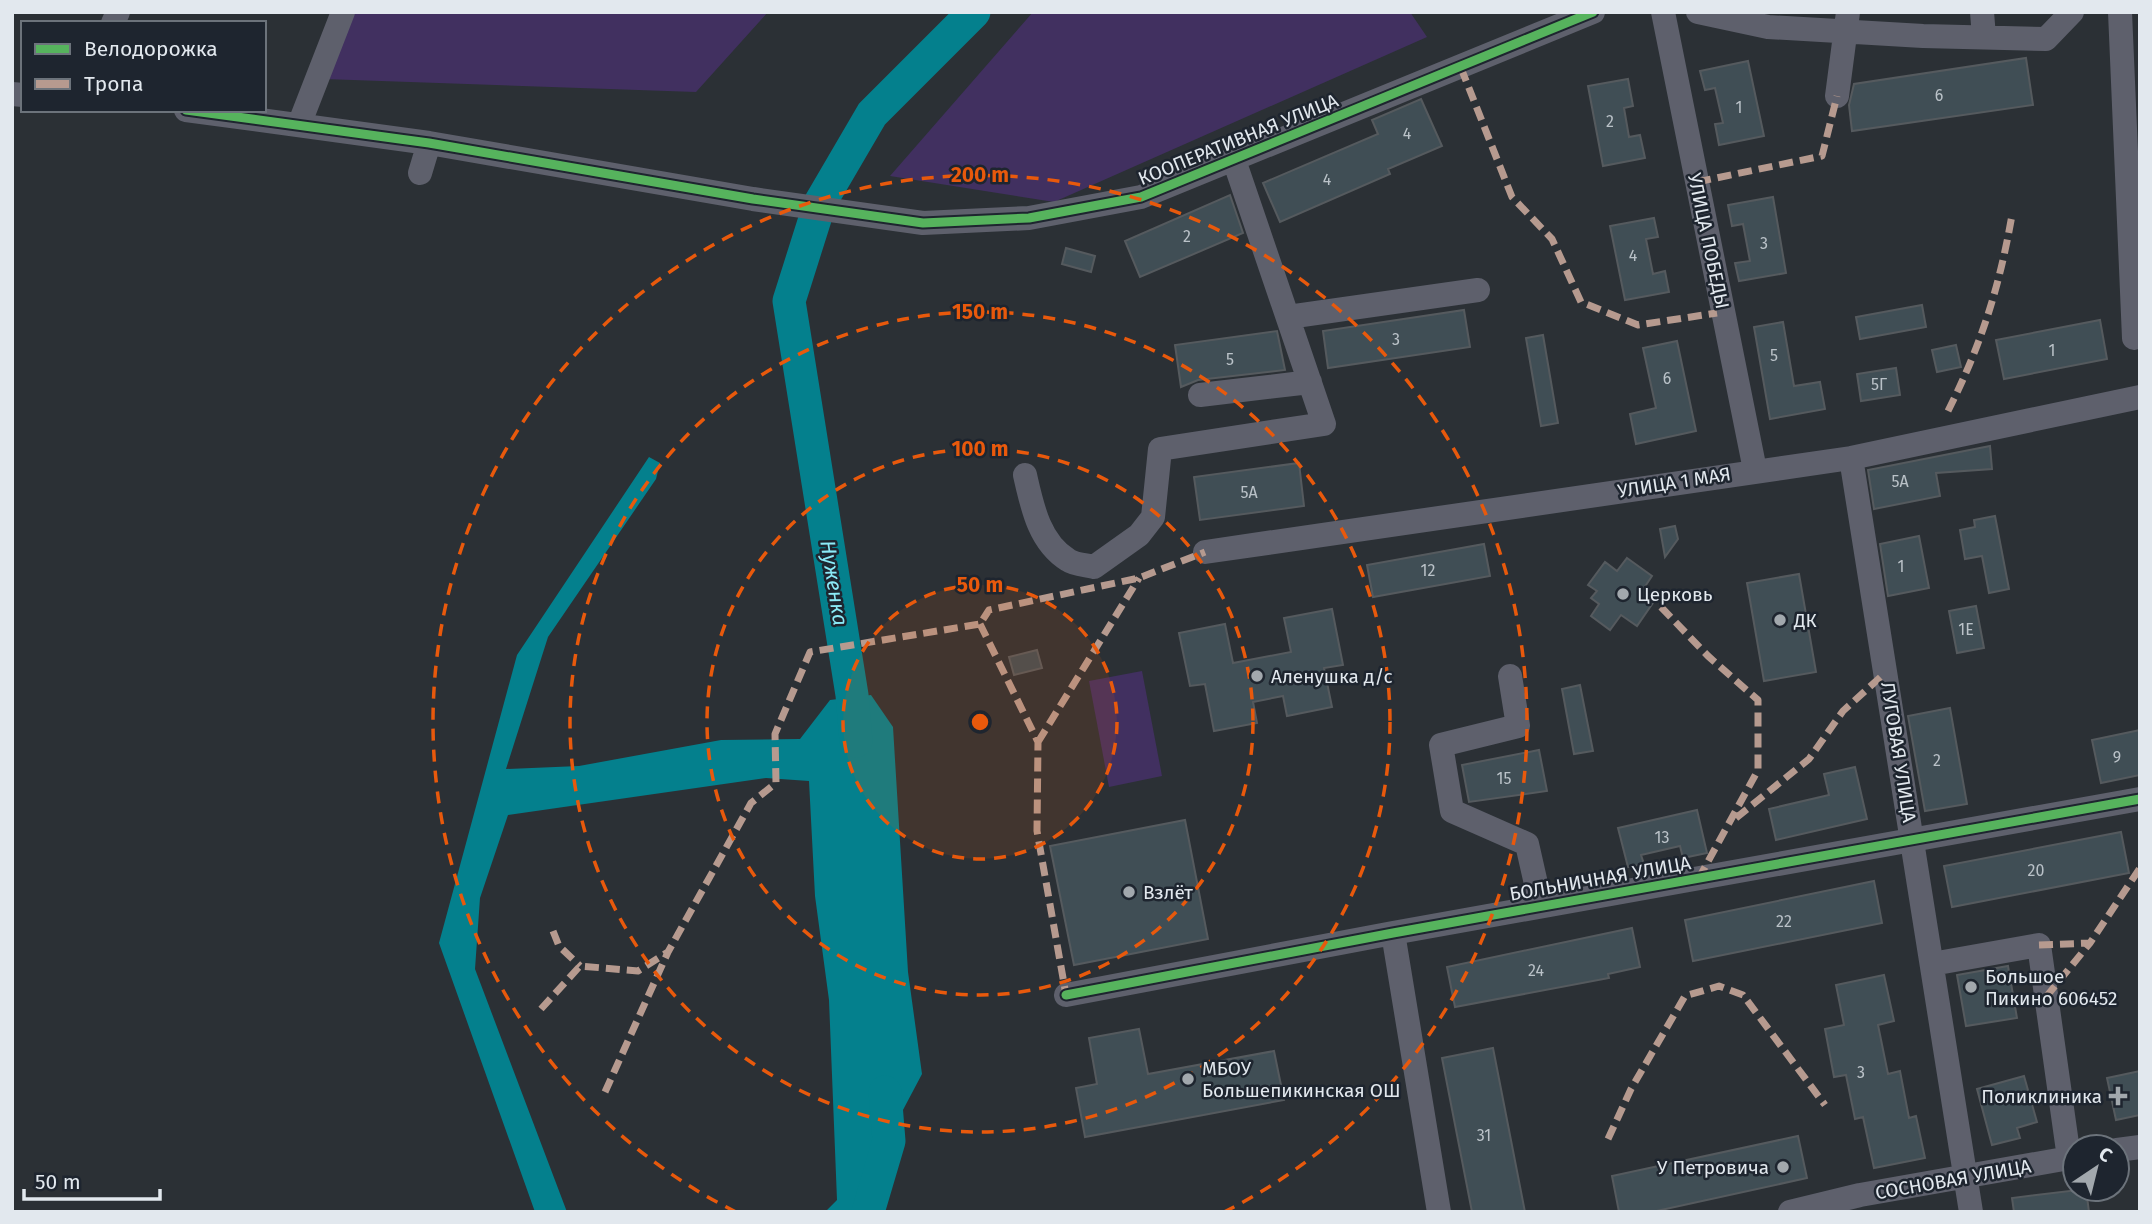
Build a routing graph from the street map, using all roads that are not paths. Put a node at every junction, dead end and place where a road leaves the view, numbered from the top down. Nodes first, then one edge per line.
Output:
1 (342, 12) edge
2 (1593, 12) edge
3 (1663, 12) edge
4 (1698, 12) edge
5 (1982, 12) edge
6 (2072, 12) edge
7 (2120, 12) edge
8 (2128, 12) edge
9 (2140, 15) edge
10 (1846, 22) edge
11 (1984, 37) junction
12 (1838, 96) dead end
13 (201, 112) edge
14 (299, 125) junction
15 (429, 143) junction
16 (1234, 160) junction
17 (420, 173) dead end
18 (1478, 290) dead end
19 (1288, 317) junction
20 (2134, 338) dead end
21 (1310, 382) junction
22 (1200, 395) dead end
23 (2140, 397) edge
24 (1851, 458) junction
25 (1755, 470) junction
26 (1025, 475) dead end
27 (1205, 552) dead end
28 (1510, 676) dead end
29 (2140, 800) edge
30 (1913, 840) junction
31 (1541, 906) junction
32 (1393, 933) junction
33 (1932, 964) junction
34 (1066, 995) dead end
35 (2068, 1133) edge
36 (2061, 1159) edge
37 (1965, 1178) junction
38 (1439, 1212) edge
39 (1790, 1212) edge
40 (1971, 1212) edge

1 - 14 street
2 - 16 street, КООПЕРАТИВНАЯ УЛИЦА
3 - 25 street, УЛИЦА ПОБЕДЫ
4 - 10 street
5 - 11 street
6 - 11 street
7 - 20 street
8 - 9 street
10 - 11 street
10 - 12 street
13 - 14 street, КООПЕРАТИВНАЯ УЛИЦА
14 - 15 street, КООПЕРАТИВНАЯ УЛИЦА
15 - 16 street, КООПЕРАТИВНАЯ УЛИЦА
15 - 17 street
16 - 19 street
18 - 19 street
19 - 21 street
21 - 22 street
21 - 26 street
23 - 24 street, УЛИЦА 1 МАЯ
24 - 25 street, УЛИЦА 1 МАЯ
24 - 30 street, ЛУГОВАЯ УЛИЦА
25 - 27 street, УЛИЦА 1 МАЯ
28 - 31 street
29 - 30 street, БОЛЬНИЧНАЯ УЛИЦА
30 - 31 street, БОЛЬНИЧНАЯ УЛИЦА
30 - 33 street, ЛУГОВАЯ УЛИЦА
31 - 32 street, БОЛЬНИЧНАЯ УЛИЦА
32 - 34 street, БОЛЬНИЧНАЯ УЛИЦА
32 - 38 street
33 - 35 street
33 - 37 street, ЛУГОВАЯ УЛИЦА
36 - 37 street, СОСНОВАЯ УЛИЦА
37 - 39 street, СОСНОВАЯ УЛИЦА
37 - 40 street, ЛУГОВАЯ УЛИЦА

